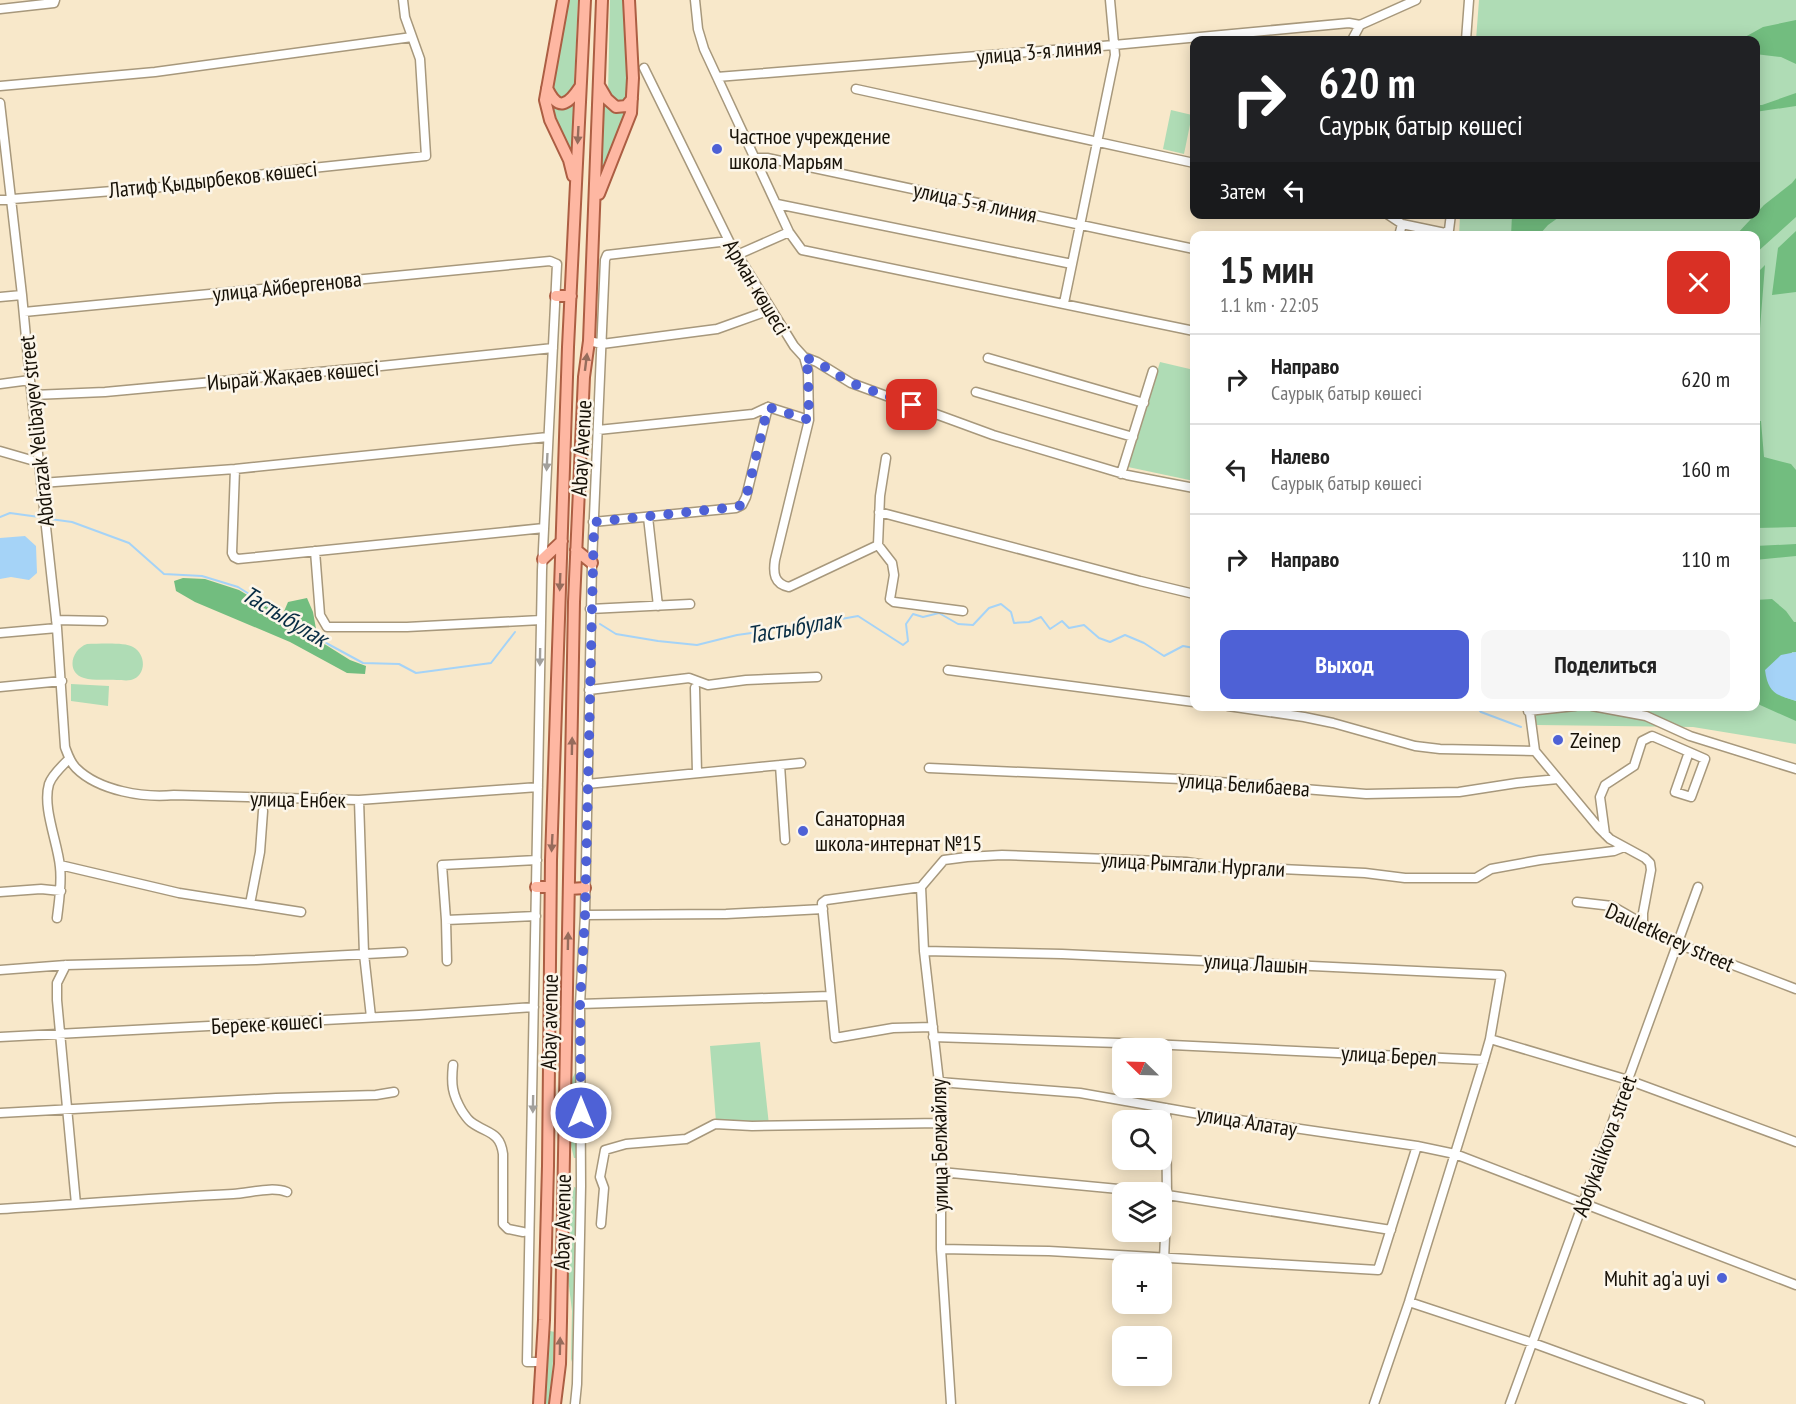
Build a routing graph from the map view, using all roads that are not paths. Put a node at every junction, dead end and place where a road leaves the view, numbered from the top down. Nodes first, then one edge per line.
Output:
1 (55, 0) edge
2 (403, 0) edge
3 (563, 0) edge
4 (585, 0) edge
5 (602, 0) edge
6 (629, 0) edge
7 (695, 0) edge
8 (1110, 0) edge
9 (1416, 0) edge
10 (1469, 0) edge
11 (0, 9) edge
12 (1360, 25) junction
13 (1210, 36) edge
14 (1354, 36) edge
15 (1466, 36) edge
16 (412, 37) junction
17 (1190, 38) edge
18 (1114, 45) junction
19 (644, 68) dead end
20 (717, 76) junction
21 (0, 86) edge
22 (600, 86) junction
23 (580, 87) junction
24 (547, 88) junction
25 (856, 89) dead end
26 (632, 99) junction
27 (0, 103) edge
28 (1097, 142) junction
29 (755, 158) junction
30 (1190, 162) edge
31 (576, 186) junction
32 (10, 199) junction
33 (0, 200) edge
34 (777, 204) junction
35 (593, 213) junction
36 (1394, 219) edge
37 (1080, 224) junction
38 (1402, 224) junction
39 (1400, 231) edge
40 (1435, 231) edge
41 (789, 232) junction
42 (729, 241) junction
43 (1190, 248) edge
44 (737, 255) junction
45 (1072, 264) junction
46 (22, 295) junction
47 (556, 296) junction
48 (571, 296) junction
49 (0, 297) edge
50 (590, 297) junction
51 (602, 298) junction
52 (1064, 303) junction
53 (770, 310) junction
54 (24, 312) junction
55 (570, 318) junction
56 (589, 318) junction
57 (1190, 330) edge
58 (589, 341) junction
59 (602, 344) junction
60 (553, 348) junction
61 (804, 357) junction
62 (988, 358) dead end
63 (1154, 371) dead end
64 (30, 380) junction
65 (0, 384) edge
66 (976, 392) dead end
67 (33, 396) junction
68 (1144, 403) junction
69 (768, 407) junction
70 (809, 420) junction
71 (598, 430) junction
72 (548, 437) junction
73 (1133, 437) junction
74 (0, 451) edge
75 (886, 458) dead end
76 (38, 462) junction
77 (235, 469) junction
78 (1121, 474) junction
79 (41, 483) junction
80 (1190, 487) edge
81 (879, 512) junction
82 (648, 517) junction
83 (594, 522) junction
84 (544, 528) junction
85 (562, 541) junction
86 (878, 545) junction
87 (576, 550) junction
88 (315, 551) junction
89 (543, 560) junction
90 (591, 563) junction
91 (1190, 593) edge
92 (690, 604) dead end
93 (658, 606) junction
94 (591, 609) junction
95 (963, 610) dead end
96 (541, 620) junction
97 (103, 621) dead end
98 (57, 624) junction
99 (0, 633) edge
100 (948, 670) dead end
101 (817, 676) dead end
102 (62, 681) junction
103 (0, 687) edge
104 (694, 688) dead end
105 (589, 690) junction
106 (1190, 701) edge
107 (1263, 711) edge
108 (1528, 711) edge
109 (1619, 711) edge
110 (1535, 751) junction
111 (1689, 752) junction
112 (69, 759) junction
113 (801, 763) dead end
114 (780, 765) junction
115 (929, 768) dead end
116 (1796, 769) edge
117 (698, 773) junction
118 (1558, 779) junction
119 (554, 784) joint
120 (587, 784) junction
121 (538, 787) junction
122 (359, 800) junction
123 (263, 810) dead end
124 (1605, 834) junction
125 (785, 840) dead end
126 (1624, 847) junction
127 (537, 860) junction
128 (60, 865) junction
129 (536, 887) junction
130 (550, 887) junction
131 (921, 887) junction
132 (1698, 887) dead end
133 (585, 888) junction
134 (569, 889) junction
135 (60, 891) junction
136 (0, 892) edge
137 (1577, 902) dead end
138 (250, 904) junction
139 (823, 909) junction
140 (301, 912) dead end
141 (585, 915) junction
142 (536, 916) junction
143 (57, 918) dead end
144 (446, 920) junction
145 (1643, 925) junction
146 (1678, 944) junction
147 (924, 951) junction
148 (403, 952) dead end
149 (364, 954) junction
150 (447, 961) dead end
151 (66, 965) junction
152 (0, 970) edge
153 (1796, 990) edge
154 (830, 996) junction
155 (580, 1004) junction
156 (534, 1008) junction
157 (370, 1017) junction
158 (933, 1032) junction
159 (60, 1034) junction
160 (0, 1037) edge
161 (1490, 1039) junction
162 (1484, 1060) junction
163 (453, 1065) dead end
164 (1628, 1080) junction
165 (939, 1082) junction
166 (394, 1092) dead end
167 (1166, 1108) junction
168 (67, 1109) junction
169 (0, 1113) edge
170 (941, 1123) junction
171 (1796, 1142) edge
172 (1417, 1146) junction
173 (1452, 1153) junction
174 (941, 1172) junction
175 (1164, 1182) edge
176 (1112, 1188) edge
177 (287, 1192) dead end
178 (1172, 1195) edge
179 (1584, 1203) junction
180 (76, 1204) junction
181 (0, 1209) edge
182 (601, 1224) dead end
183 (1391, 1230) junction
184 (523, 1232) dead end
185 (941, 1249) junction
186 (1112, 1255) edge
187 (1172, 1259) edge
188 (1796, 1285) edge
189 (1409, 1302) junction
190 (544, 1320) junction
191 (561, 1321) junction
192 (1533, 1343) junction
193 (541, 1362) junction
194 (539, 1404) edge
195 (555, 1404) edge
196 (575, 1404) edge
197 (951, 1404) edge
198 (1374, 1404) edge
199 (1510, 1404) edge
200 (1700, 1404) edge

1 - 11 street
2 - 16 street
3 - 24 main road
4 - 23 main road, Abay Avenue
5 - 22 main road, Abay Avenue
6 - 26 main road
7 - 20 street
8 - 18 street
9 - 12 street
10 - 15 street
12 - 13 street, улица 3-я линия
12 - 14 street
16 - 21 street
16 - 32 street, Латиф Қыдырбеков көшесі
17 - 18 street, улица 3-я линия
18 - 20 street, улица 3-я линия
18 - 28 street
19 - 42 street, Арман көшесі
20 - 29 street
22 - 26 main road
22 - 35 main road, Abay Avenue
23 - 24 main road
23 -> 31 main road, Abay Avenue
24 - 31 main road
25 - 28 street
26 - 35 main road
27 - 32 street, Abdrazak Yelibayev street
28 - 30 street
28 - 37 street
29 - 34 street
29 - 37 street, улица 5-я линия
31 - 48 main road, Abay Avenue
32 - 33 street, Латиф Қыдырбеков көшесі
32 - 46 street, Abdrazak Yelibayev street
34 - 41 street
34 - 45 street
35 - 50 main road, Abay Avenue
36 - 38 street
37 - 43 street, улица 5-я линия
37 - 45 street
38 - 39 street
38 - 40 street
41 - 44 street
41 - 52 street
42 - 44 street, Арман көшесі
42 - 51 street
44 - 53 street, Арман көшесі
45 - 52 street
46 - 49 street
46 - 54 street, Abdrazak Yelibayev street
47 - 48 main road
47 - 54 street, улица Айбергенова
47 - 60 street
48 - 55 main road, Abay Avenue
50 - 51 street
50 - 56 main road, Abay Avenue
51 - 59 street
52 - 57 street
53 - 59 street
53 - 61 street, Арман көшесі
54 - 64 street, Abdrazak Yelibayev street
55 - 56 main road
55 - 85 main road, Abay Avenue
56 - 58 main road, Abay Avenue
58 - 59 street
87 -> 58 main road, Abay Avenue
59 - 71 street
60 - 67 street, Иырай Жақаев көшесі
60 - 72 street
61 - 70 street, Арман көшесі
61 - 78 street
62 - 68 street
63 - 68 street
64 - 65 street
64 - 67 street, Abdrazak Yelibayev street
66 - 73 street
67 - 76 street, Abdrazak Yelibayev street
68 - 73 street
69 - 70 street
69 - 71 street
69 - 82 street
70 - 86 street, Арман көшесі
71 - 83 street
72 - 77 street
72 -> 84 street
73 - 78 street
74 - 76 street
75 - 81 street
76 - 79 street, Abdrazak Yelibayev street
77 - 79 street
77 - 88 street
78 - 80 street
79 - 98 street, Abdrazak Yelibayev street
81 - 86 street
81 - 91 street
82 - 83 street
82 - 93 street
83 - 90 street
84 - 88 street
84 - 89 street
85 - 89 main road
85 -> 119 main road, Abay Avenue
86 - 95 street
87 - 90 main road
134 -> 87 main road, Abay Avenue
88 - 96 street
89 - 96 street
90 - 94 street
92 - 93 street
93 - 94 street
94 - 105 street
96 -> 121 street
97 - 98 street
98 - 99 street
98 - 102 street, Abdrazak Yelibayev street
100 - 106 street
101 - 105 street
102 - 103 street
102 - 112 street, Abdrazak Yelibayev street
104 - 117 street
105 - 120 street
107 - 110 street
108 - 110 street
109 - 116 street
110 - 118 street
111 - 111 street
111 - 124 street
112 - 122 street, улица Енбек
112 - 128 street
113 - 114 street
114 - 117 street
114 - 125 street
115 - 118 street, улица Белибаева
117 - 120 street
118 - 124 street
119 -> 130 main road, Abay avenue
120 - 133 street
121 - 122 street, улица Енбек
121 - 127 street
122 - 149 street
123 - 138 street
124 - 126 street
126 - 131 street, улица Рымгали Нургали
126 - 145 street
127 - 129 street
127 - 144 street
128 - 135 street
128 - 138 street
129 - 130 main road
129 - 142 street
130 - 190 main road, Abay avenue
131 - 139 street
131 - 147 street, улица Белжайляу
132 - 146 street, Abdykalikova street
133 - 134 main road
133 - 141 street
191 -> 134 main road, Abay Avenue
135 - 136 street
135 - 143 street
137 - 145 street, Dauletkerey street
138 - 140 street
139 - 141 street
139 - 154 street
141 - 155 street
142 - 144 street
142 - 156 street
144 - 150 street
145 - 146 street, Dauletkerey street
146 - 153 street, Dauletkerey street
146 - 164 street, Abdykalikova street
147 - 158 street, улица Белжайляу
147 - 161 street, улица Лашын
148 - 149 street
149 - 151 street
149 - 157 street
151 - 152 street
151 - 159 street
154 - 155 street
154 - 158 street, улица Берел
155 - 196 street
156 - 157 street, Береке көшесі
156 -> 193 street
157 - 159 street, Береке көшесі
158 - 162 street, улица Берел
158 - 165 street, улица Белжайляу
159 - 160 street, Береке көшесі
159 - 168 street
161 - 162 street, улица Лашын
161 - 164 street
162 - 173 street
163 - 184 street
164 - 171 street
164 - 179 street, Abdykalikova street
165 - 167 street, улица Алатау
165 - 170 street, улица Белжайляу
166 - 168 street
167 - 172 street, улица Алатау
167 - 175 street
168 - 169 street
168 - 180 street
170 - 174 street, улица Белжайляу
170 - 182 street
172 - 173 street, улица Алатау
172 - 183 street
173 - 179 street, улица Алатау
173 - 189 street
174 - 176 street
174 - 185 street, улица Белжайляу
177 - 180 street
178 - 183 street
179 - 188 street, улица Алатау
179 - 192 street, Abdykalikova street
180 - 181 street
183 - 187 street
185 - 186 street
185 - 197 street, улица Белжайляу
189 - 192 street
189 - 198 street
190 - 191 main road
190 - 193 main road, Abay avenue
195 -> 191 main road, Abay Avenue
192 - 199 street, Abdykalikova street
192 - 200 street
193 - 194 main road, Abay avenue

